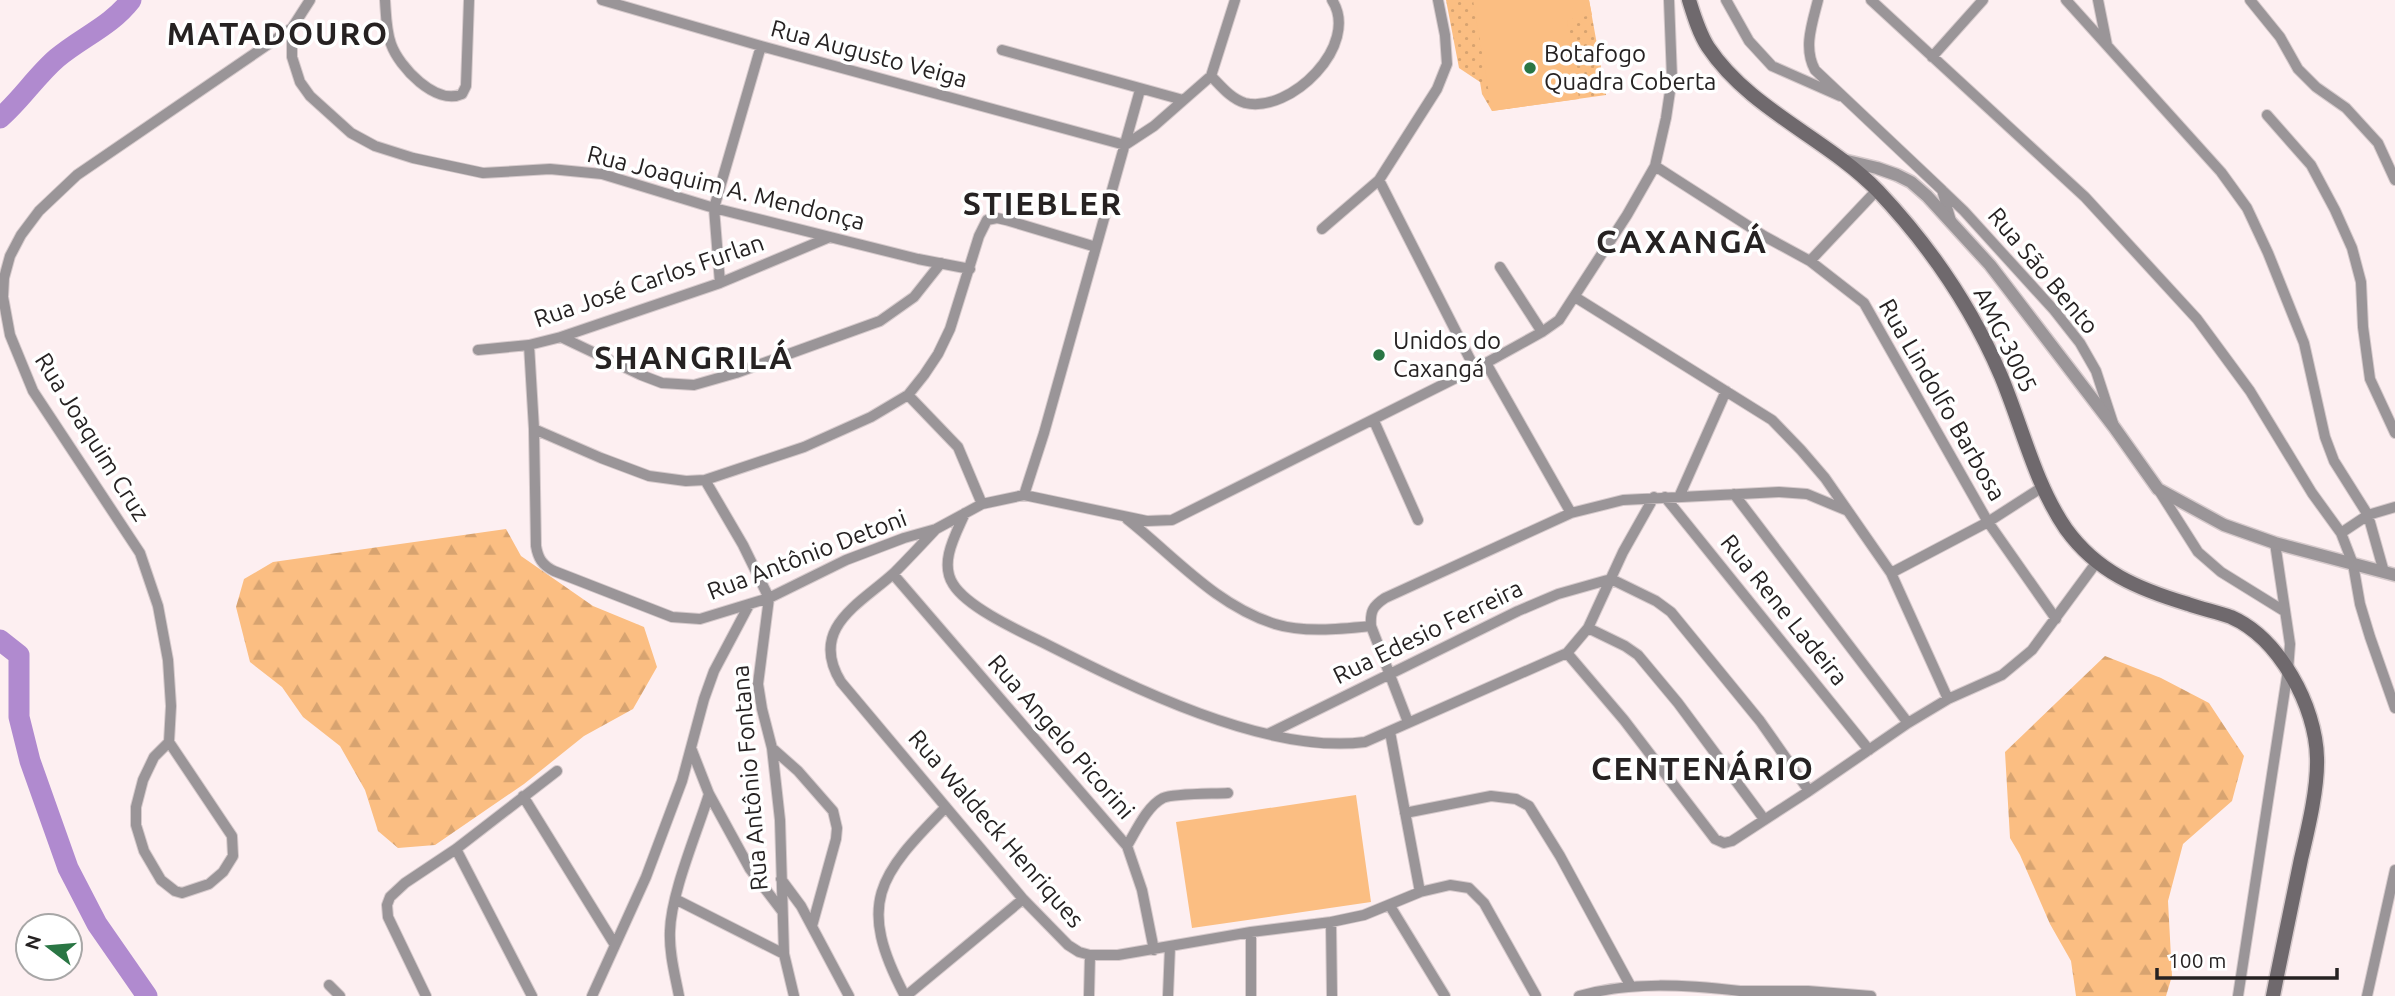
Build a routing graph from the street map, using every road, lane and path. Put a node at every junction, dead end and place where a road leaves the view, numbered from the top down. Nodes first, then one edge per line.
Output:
1 (310, 0) edge
2 (385, 0) edge
3 (469, 0) edge
4 (602, 0) edge
5 (1235, 0) edge
6 (1332, 0) edge
7 (1438, 0) edge
8 (1669, 0) edge
9 (1689, 0) edge
10 (1726, 0) edge
11 (1818, 0) edge
12 (1871, 0) edge
13 (1983, 0) edge
14 (2066, 0) edge
15 (2098, 0) edge
16 (2250, 0) edge
17 (292, 27) junction
18 (761, 46) junction
19 (2108, 46) junction
20 (1002, 50) dead end
21 (1932, 57) junction
22 (1211, 76) junction
23 (1140, 90) junction
24 (1844, 98) junction
25 (1182, 100) junction
26 (2267, 115) dead end
27 (1125, 145) junction
28 (1843, 160) junction
29 (1655, 166) junction
30 (1379, 180) junction
31 (2395, 180) edge
32 (1877, 190) junction
33 (1942, 190) junction
34 (714, 208) junction
35 (1951, 222) junction
36 (1322, 229) dead end
37 (830, 237) junction
38 (1096, 247) junction
39 (1810, 261) junction
40 (941, 263) junction
41 (1500, 267) dead end
42 (970, 269) junction
43 (720, 283) junction
44 (1575, 297) junction
45 (1542, 332) junction
46 (561, 337) junction
47 (529, 345) junction
48 (478, 350) dead end
49 (1486, 363) junction
50 (1474, 367) junction
51 (1726, 391) junction
52 (908, 395) junction
53 (1374, 421) junction
54 (2114, 427) junction
55 (534, 429) junction
56 (2395, 433) edge
57 (705, 480) junction
58 (2044, 486) junction
59 (2158, 489) junction
60 (1734, 494) junction
61 (1024, 495) junction
62 (1660, 497) junction
63 (1679, 497) junction
64 (982, 504) junction
65 (2395, 507) edge
66 (1848, 512) junction
67 (965, 513) junction
68 (1571, 513) junction
69 (2368, 515) junction
70 (1124, 516) junction
71 (1418, 520) dead end
72 (1988, 522) junction
73 (936, 529) junction
74 (2341, 533) junction
75 (2275, 543) junction
76 (2096, 563) junction
77 (2353, 564) junction
78 (1891, 573) junction
79 (893, 574) junction
80 (2389, 574) edge
81 (1611, 579) junction
82 (769, 598) junction
83 (749, 605) junction
84 (2284, 611) junction
85 (2056, 619) junction
86 (1371, 626) junction
87 (1588, 628) junction
88 (1567, 653) junction
89 (2288, 670) junction
90 (1391, 673) junction
91 (1948, 699) junction
92 (2395, 708) edge
93 (1408, 722) junction
94 (1908, 723) junction
95 (1390, 732) junction
96 (1268, 734) junction
97 (169, 742) junction
98 (691, 747) junction
99 (772, 748) junction
100 (1869, 750) junction
101 (557, 771) dead end
102 (1810, 792) junction
103 (1228, 793) dead end
104 (709, 794) junction
105 (523, 796) junction
106 (946, 807) junction
107 (1405, 813) junction
108 (1764, 819) junction
109 (1127, 846) junction
110 (456, 849) junction
111 (2395, 870) edge
112 (781, 879) junction
113 (1419, 892) junction
114 (675, 899) junction
115 (1023, 899) junction
116 (1390, 906) junction
117 (782, 912) junction
118 (1331, 922) junction
119 (812, 926) junction
120 (1251, 932) junction
121 (615, 945) junction
122 (1170, 947) junction
123 (1154, 950) junction
124 (785, 954) junction
125 (1090, 955) junction
126 (329, 985) dead end
127 (1630, 985) junction
128 (1742, 994) edge
129 (340, 996) edge
130 (426, 996) edge
131 (532, 996) edge
132 (592, 996) edge
133 (679, 996) edge
134 (794, 996) edge
135 (849, 996) edge
136 (905, 996) edge
137 (1089, 996) edge
138 (1168, 996) edge
139 (1251, 996) edge
140 (1332, 996) edge
141 (1445, 996) edge
142 (1536, 996) edge
143 (1579, 996) edge
144 (1871, 996) edge
145 (2238, 996) edge
146 (2273, 996) edge
147 (2367, 996) edge

1 - 17 street, Rua Joaquim Cruz
2 - 3 street
4 - 18 street, Rua Augusto Veiga
5 - 22 street
6 - 22 street
7 - 30 street
8 - 29 street
9 - 28 main road, AMG-3005
10 - 24 street
11 - 24 street, Rua São Bento
12 - 21 street
13 - 21 street
14 - 19 street
15 - 19 street
16 - 31 street
17 - 34 street, Rua Joaquim A. Mendonça
17 - 97 street, Rua Joaquim Cruz
18 - 27 street, Rua Augusto Veiga
18 - 34 street
19 - 69 street
20 - 23 street
21 - 74 street
22 - 25 street
23 - 25 street
23 - 27 street
24 - 33 street, Rua São Bento
25 - 27 street
26 - 56 street
27 - 38 street
28 - 32 main road, AMG-3005
28 - 35 street
29 - 39 street, Rua Lindolfo Barbosa
29 - 44 street
30 - 36 street
30 - 50 street
32 - 39 street
32 - 58 main road, AMG-3005
33 - 35 street, Rua São Bento
33 - 54 street, Rua São Bento
34 - 37 street, Rua Joaquim A. Mendonça
34 - 43 street
35 - 54 street
37 - 40 street, Rua Joaquim A. Mendonça
37 - 43 street, Rua José Carlos Furlan
38 - 42 street
38 - 61 street
39 - 72 street, Rua Lindolfo Barbosa
40 - 42 street, Rua Joaquim A. Mendonça
40 - 46 street
41 - 45 street
42 - 52 street
43 - 46 street, Rua José Carlos Furlan
44 - 45 street
44 - 51 street
45 - 49 street
46 - 47 street, Rua José Carlos Furlan
47 - 48 street, Rua José Carlos Furlan
47 - 55 street
49 - 50 street
49 - 68 street
50 - 53 street
51 - 63 street
51 - 66 street
52 - 57 street
52 - 64 street
53 - 70 street
53 - 71 street
54 - 59 street
55 - 57 street
55 - 83 street, Rua Antônio Detoni
57 - 82 street
58 - 72 street
58 - 76 main road, AMG-3005
59 - 75 street
59 - 84 street
60 - 63 street
60 - 66 street
60 - 94 street
61 - 64 street
61 - 70 street
62 - 63 street
62 - 68 street
62 - 81 street
62 - 100 street, Rua Rene Ladeira
64 - 67 street
65 - 69 street
66 - 78 street
67 - 73 street
67 - 96 street
68 - 86 street
69 - 74 street
69 - 80 street
70 - 86 street
72 - 78 street
72 - 85 street, Rua Lindolfo Barbosa
73 - 79 street, Rua Waldeck Henriques
73 - 82 street, Rua Antônio Detoni
74 - 77 street
75 - 77 street
75 - 84 street
76 - 85 street
76 - 89 main road, AMG-3005
77 - 80 street
77 - 92 street
78 - 91 street
79 - 106 street, Rua Waldeck Henriques
79 - 109 street, Rua Angelo Picorini
81 - 87 street
81 - 90 street, Rua Edesio Ferreira
81 - 102 street
82 - 83 street, Rua Antônio Detoni
82 - 99 street, Rua Antônio Fontana
83 - 98 street
84 - 89 street
85 - 91 street
86 - 90 street
87 - 88 street
87 - 108 street
88 - 93 street
88 - 108 street
89 - 145 street
89 - 146 main road, AMG-3005
90 - 93 street
90 - 96 street, Rua Edesio Ferreira
91 - 94 street
93 - 95 street
94 - 100 street
95 - 96 street
95 - 107 street
97 - 97 street
98 - 104 street
98 - 121 street
99 - 112 street, Rua Antônio Fontana
99 - 119 street
100 - 102 street
101 - 105 street
102 - 108 street
103 - 109 street
104 - 114 street
104 - 117 street
105 - 110 street
105 - 121 street
106 - 115 street, Rua Waldeck Henriques
106 - 136 street
107 - 113 street
107 - 127 street
109 - 123 street, Rua Angelo Picorini
110 - 130 street
110 - 131 street
111 - 147 street
112 - 117 street, Rua Antônio Fontana
112 - 119 street
113 - 116 street, Rua Waldeck Henriques
113 - 142 street, Rua Waldeck Henriques
114 - 124 street
114 - 133 street
115 - 125 street, Rua Waldeck Henriques
115 - 136 street
116 - 118 street, Rua Waldeck Henriques
116 - 141 street
117 - 124 street, Rua Antônio Fontana
118 - 120 street, Rua Waldeck Henriques
118 - 140 street
119 - 135 street
120 - 122 street, Rua Waldeck Henriques
120 - 139 street
121 - 132 street
122 - 123 street, Rua Waldeck Henriques
122 - 138 street
123 - 125 street, Rua Waldeck Henriques
124 - 134 street, Rua Antônio Fontana
125 - 137 street
126 - 129 street
127 - 128 street
127 - 143 street
128 - 144 street

